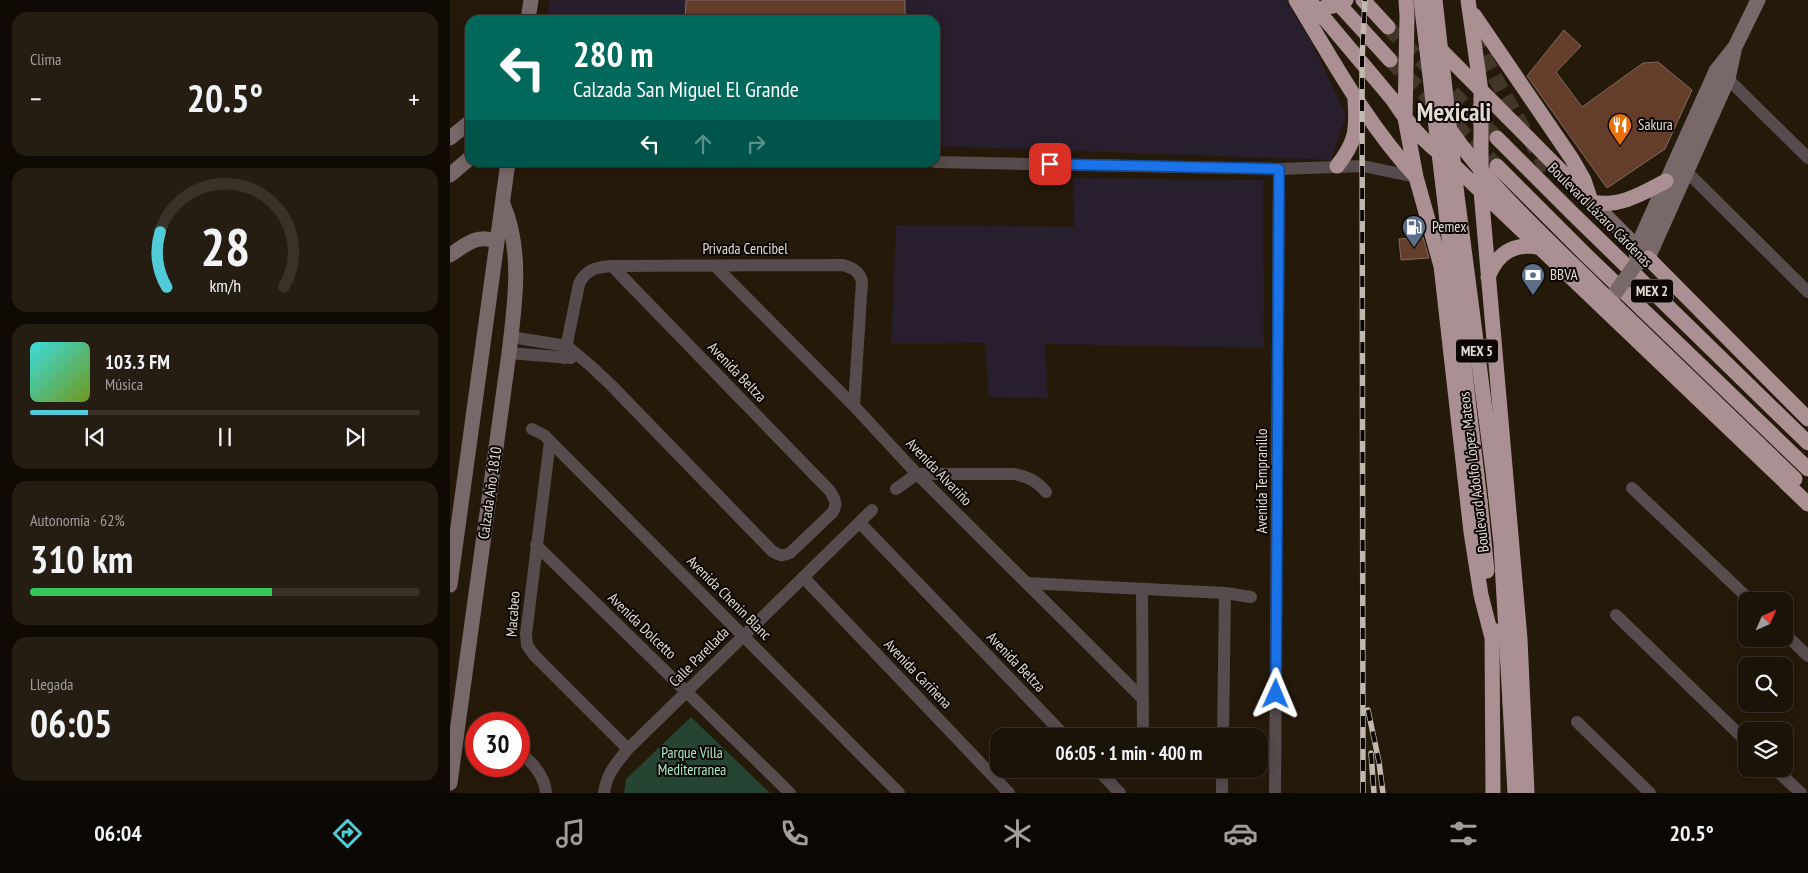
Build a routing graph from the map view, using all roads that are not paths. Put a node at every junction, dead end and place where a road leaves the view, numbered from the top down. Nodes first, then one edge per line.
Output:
1 (531, 0) edge
2 (1296, 0) edge
3 (1346, 0) edge
4 (1363, 0) edge
5 (1392, 0) edge
6 (1406, 0) edge
7 (1421, 0) edge
8 (1435, 0) edge
9 (1758, 0) edge
10 (1320, 3) edge
11 (1469, 4) edge
12 (529, 15) edge
13 (1407, 16) junction
14 (1388, 27) tunnel mouth
15 (1446, 55) junction
16 (1390, 60) tunnel mouth
17 (1405, 68) junction
18 (1722, 75) junction
19 (1481, 91) junction
20 (1354, 96) junction
21 (1434, 106) junction
22 (1405, 118) junction
23 (465, 126) edge
24 (1482, 127) junction
25 (465, 138) edge
26 (1498, 138) tunnel mouth
27 (450, 140) edge
28 (1444, 156) junction
29 (1808, 158) edge
30 (465, 162) edge
31 (940, 162) edge
32 (1337, 166) junction
33 (1497, 166) tunnel mouth
34 (1681, 166) junction
35 (507, 167) edge
36 (1279, 169) junction
37 (450, 175) edge
38 (1551, 176) tunnel mouth
39 (1416, 177) junction
40 (1666, 181) junction
41 (1481, 191) junction
42 (1592, 202) junction
43 (503, 204) junction
44 (1571, 212) junction
45 (496, 241) junction
46 (1636, 247) junction
47 (1541, 248) junction
48 (450, 255) edge
49 (1642, 261) junction
50 (612, 266) junction
51 (716, 266) junction
52 (1488, 277) junction
53 (1808, 292) edge
54 (1607, 304) junction
55 (511, 336) junction
56 (565, 352) junction
57 (509, 353) junction
58 (854, 406) junction
59 (1808, 418) edge
60 (532, 429) dead end
61 (550, 441) junction
62 (1808, 443) edge
63 (1808, 469) edge
64 (917, 474) junction
65 (1632, 488) dead end
66 (896, 490) dead end
67 (1046, 492) dead end
68 (1808, 492) edge
69 (1808, 504) edge
70 (872, 510) dead end
71 (860, 523) junction
72 (536, 544) junction
73 (803, 578) junction
74 (1027, 582) junction
75 (450, 585) edge
76 (1142, 590) junction
77 (1742, 592) edge
78 (1225, 593) junction
79 (1251, 596) dead end
80 (1616, 615) dead end
81 (743, 636) junction
82 (1492, 638) junction
83 (1793, 642) edge
84 (1808, 656) edge
85 (687, 692) junction
86 (1142, 698) junction
87 (1576, 722) dead end
88 (1057, 728) edge
89 (1143, 728) edge
90 (1222, 728) edge
91 (1738, 733) edge
92 (628, 750) junction
93 (530, 762) edge
94 (1784, 777) edge
95 (1105, 778) edge
96 (1222, 778) edge
97 (450, 783) edge
98 (546, 793) edge
99 (604, 793) edge
100 (790, 793) edge
101 (899, 793) edge
102 (1009, 793) edge
103 (1120, 793) edge
104 (1222, 793) edge
105 (1275, 793) edge
106 (1494, 793) edge
107 (1515, 793) edge
108 (1527, 793) edge
109 (1650, 793) edge
110 (1801, 793) edge

1 - 12 street
2 - 20 highway
3 - 10 highway, bridge
4 - 14 highway
5 - 13 highway
6 - 13 highway
7 - 21 highway, Boulevard Adolfo López Mateos / MEX 5, bridge
8 - 107 highway, Boulevard Adolfo López Mateos / MEX 5, bridge
9 - 18 street
10 - 16 highway
10 - 22 highway
11 - 19 highway
11 - 42 highway
13 - 15 highway
13 - 17 highway
15 - 17 highway
15 - 19 highway
17 - 22 highway
18 - 29 street
18 - 34 street
19 - 24 highway
19 - 42 highway
20 - 32 highway
20 - 39 highway
21 - 68 highway, bridge
21 - 82 highway, Boulevard Adolfo López Mateos / MEX 5, bridge
22 - 28 highway
22 - 39 highway
23 - 27 street
24 - 28 highway
24 - 41 highway
25 - 27 street
26 - 44 highway, Boulevard Lázaro Cárdenas / MEX 2
28 - 41 highway
30 - 37 street
31 - 36 street
32 - 36 street
32 - 39 street
33 - 63 highway, MEX 2
34 - 40 street
34 - 49 street
34 - 53 street
35 - 43 street, Calzada Año 1810
36 - 105 street, Avenida Tempranillo
38 - 44 highway
39 - 82 highway
40 - 42 highway
40 - 46 street
41 - 47 highway
41 - 52 highway
42 - 46 street
43 - 45 street, Calzada Año 1810
43 - 55 street, Calzada Año 1810
44 - 62 highway, Boulevard Lázaro Cárdenas / MEX 2
45 - 48 street
45 - 75 street, Calzada Año 1810
46 - 49 street
47 - 52 highway
47 - 54 highway
49 - 54 street, bridge
49 - 59 highway
50 - 51 street, Privada Cencibel
50 - 56 street, Privada Cencibel
50 - 56 street, Avenida Beltza
51 - 58 street, Avenida Alvariño
51 - 58 street, Privada Cencibel
52 - 108 highway
54 - 69 highway
55 - 56 street
55 - 57 street, Calzada Año 1810
56 - 57 street
57 - 97 street, Calzada Año 1810
58 - 64 street, Avenida Alvariño
60 - 61 street, Avenida Chenin Blanc
61 - 72 street, Macabeo
61 - 81 street, Avenida Chenin Blanc
64 - 66 street
64 - 67 street
64 - 74 street, Avenida Alvariño
65 - 77 street
70 - 71 street, Calle Parellada
71 - 73 street, Calle Parellada
71 - 88 street, Avenida Beltza
72 - 85 street, Avenida Dolcetto
72 - 92 street, Macabeo
73 - 81 street, Calle Parellada
73 - 102 street, Avenida Cariñena
74 - 76 street
74 - 86 street, Avenida Alvariño
76 - 78 street
76 - 86 street
78 - 79 street
78 - 90 street
80 - 91 street
81 - 85 street, Calle Parellada
81 - 101 street, Avenida Chenin Blanc
82 - 106 highway, Boulevard Adolfo López Mateos / MEX 5
83 - 84 street
85 - 92 street, Calle Parellada
85 - 100 street, Avenida Dolcetto
86 - 89 street
87 - 109 street
92 - 99 street, Calle Parellada
93 - 98 street
94 - 110 street
95 - 103 street
96 - 104 street

